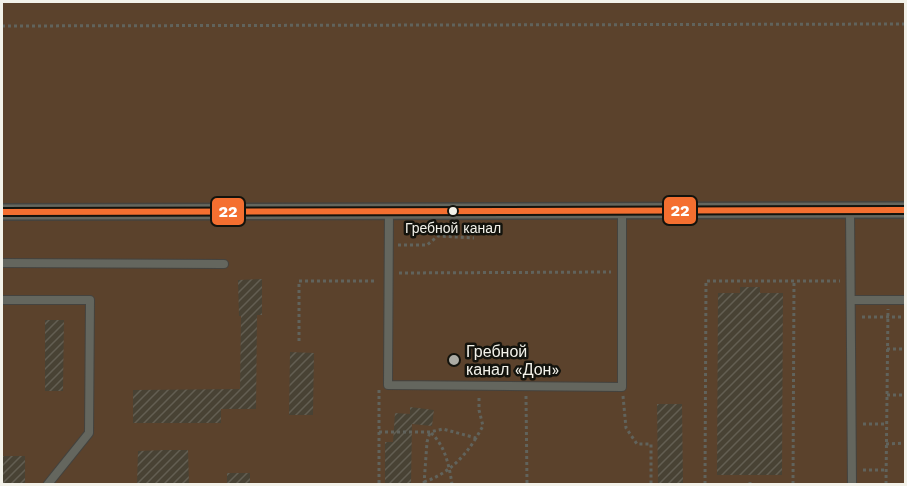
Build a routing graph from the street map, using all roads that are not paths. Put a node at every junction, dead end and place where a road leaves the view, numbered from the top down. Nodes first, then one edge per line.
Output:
1 (850, 209) junction
2 (906, 210) edge
3 (389, 211) junction
4 (622, 211) junction
5 (2, 212) edge
6 (2, 264) edge
7 (224, 264) dead end
8 (2, 300) edge
9 (851, 300) junction
10 (906, 300) edge
11 (48, 484) edge
12 (852, 484) edge

1 - 2 street
1 - 4 street
1 - 9 lane
3 - 4 street
3 - 4 lane
3 - 5 street
6 - 7 lane
8 - 11 lane
9 - 10 lane
9 - 12 lane

